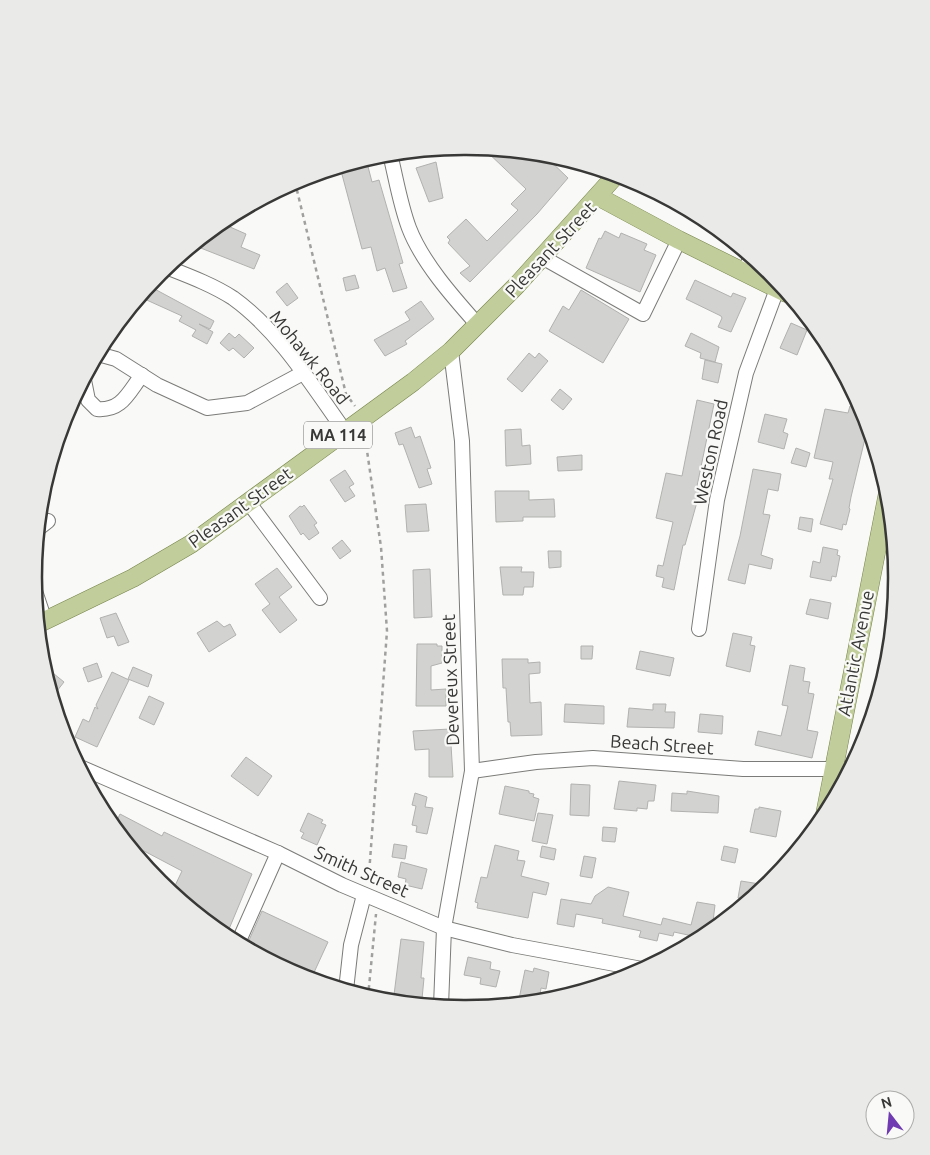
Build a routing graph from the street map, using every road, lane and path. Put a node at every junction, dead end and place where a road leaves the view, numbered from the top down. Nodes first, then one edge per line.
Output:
1 (392, 162) edge
2 (610, 181) edge
3 (297, 190) edge
4 (599, 197) junction
5 (679, 240) junction
6 (542, 257) junction
7 (748, 265) edge
8 (175, 271) edge
9 (780, 296) edge
10 (477, 324) junction
11 (451, 351) junction
12 (106, 356) edge
13 (304, 373) junction
14 (142, 375) junction
15 (86, 391) edge
16 (351, 426) junction
17 (249, 503) junction
18 (883, 519) edge
19 (320, 598) dead end
20 (45, 621) edge
21 (699, 629) dead end
22 (842, 767) edge
23 (842, 769) edge
24 (90, 771) edge
25 (472, 771) junction
26 (278, 853) junction
27 (371, 897) junction
28 (444, 928) junction
29 (241, 936) edge
30 (628, 967) edge
31 (347, 983) edge
32 (368, 989) edge
33 (441, 999) edge

1 - 10 street
2 - 4 main road, Pleasant Street
3 - 16 path
4 - 5 main road
4 - 6 main road, Pleasant Street / MA 114
5 - 6 street
5 - 7 main road
6 - 10 main road, Pleasant Street / MA 114
8 - 13 street, Mohawk Road
9 - 21 street, Weston Road
10 - 11 main road, Pleasant Street / MA 114
11 - 16 main road, Pleasant Street / MA 114
11 - 25 street, Devereux Street
12 - 14 street
13 - 14 street
13 - 16 street, Mohawk Road
14 - 15 street
16 - 17 main road, Pleasant Street / MA 114
16 - 27 path
17 - 19 street
17 - 20 main road, Pleasant Street / MA 114
18 - 22 main road, Atlantic Avenue
23 - 25 street, Beach Street
24 - 26 street, Smith Street
25 - 28 street, Devereux Street
26 - 27 street, Smith Street
26 - 29 street
27 - 28 street, Smith Street
27 - 31 street
27 - 32 path
28 - 30 street, Smith Street
28 - 33 street, Devereux Street

